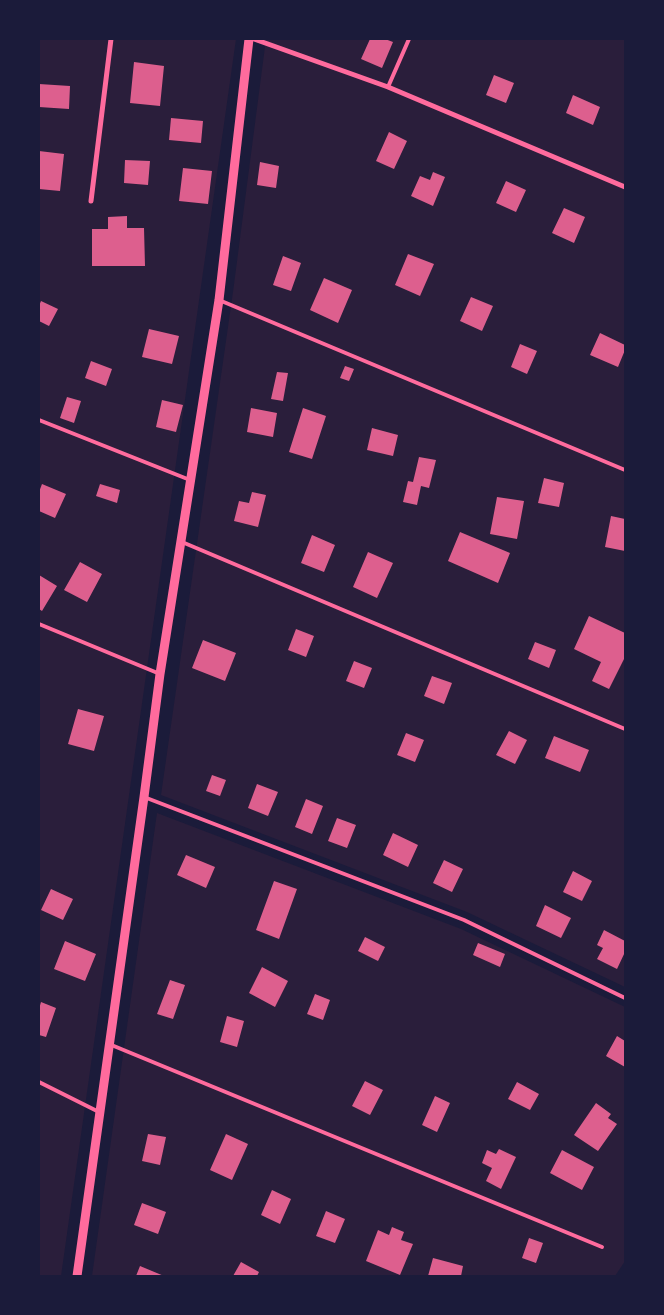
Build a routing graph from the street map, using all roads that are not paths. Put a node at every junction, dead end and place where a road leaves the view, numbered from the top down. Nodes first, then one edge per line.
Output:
1 (111, 39) edge
2 (249, 39) edge
3 (254, 39) edge
4 (409, 39) edge
5 (388, 87) junction
6 (625, 187) edge
7 (91, 201) dead end
8 (219, 300) junction
9 (39, 420) edge
10 (625, 470) edge
11 (190, 480) junction
12 (180, 541) junction
13 (39, 624) edge
14 (160, 674) junction
15 (625, 729) edge
16 (144, 797) junction
17 (625, 998) edge
18 (109, 1044) junction
19 (39, 1082) edge
20 (101, 1113) junction
21 (602, 1247) dead end
22 (78, 1276) edge

1 - 7 street
2 - 8 street
3 - 5 street
4 - 5 lane
5 - 6 street
8 - 10 lane
8 - 11 street
9 - 11 lane
11 - 12 street
12 - 14 street
12 - 15 lane
13 - 14 lane
14 - 16 street
16 - 17 lane
16 - 18 street
18 - 20 street
18 - 21 lane
19 - 20 lane
20 - 22 street

